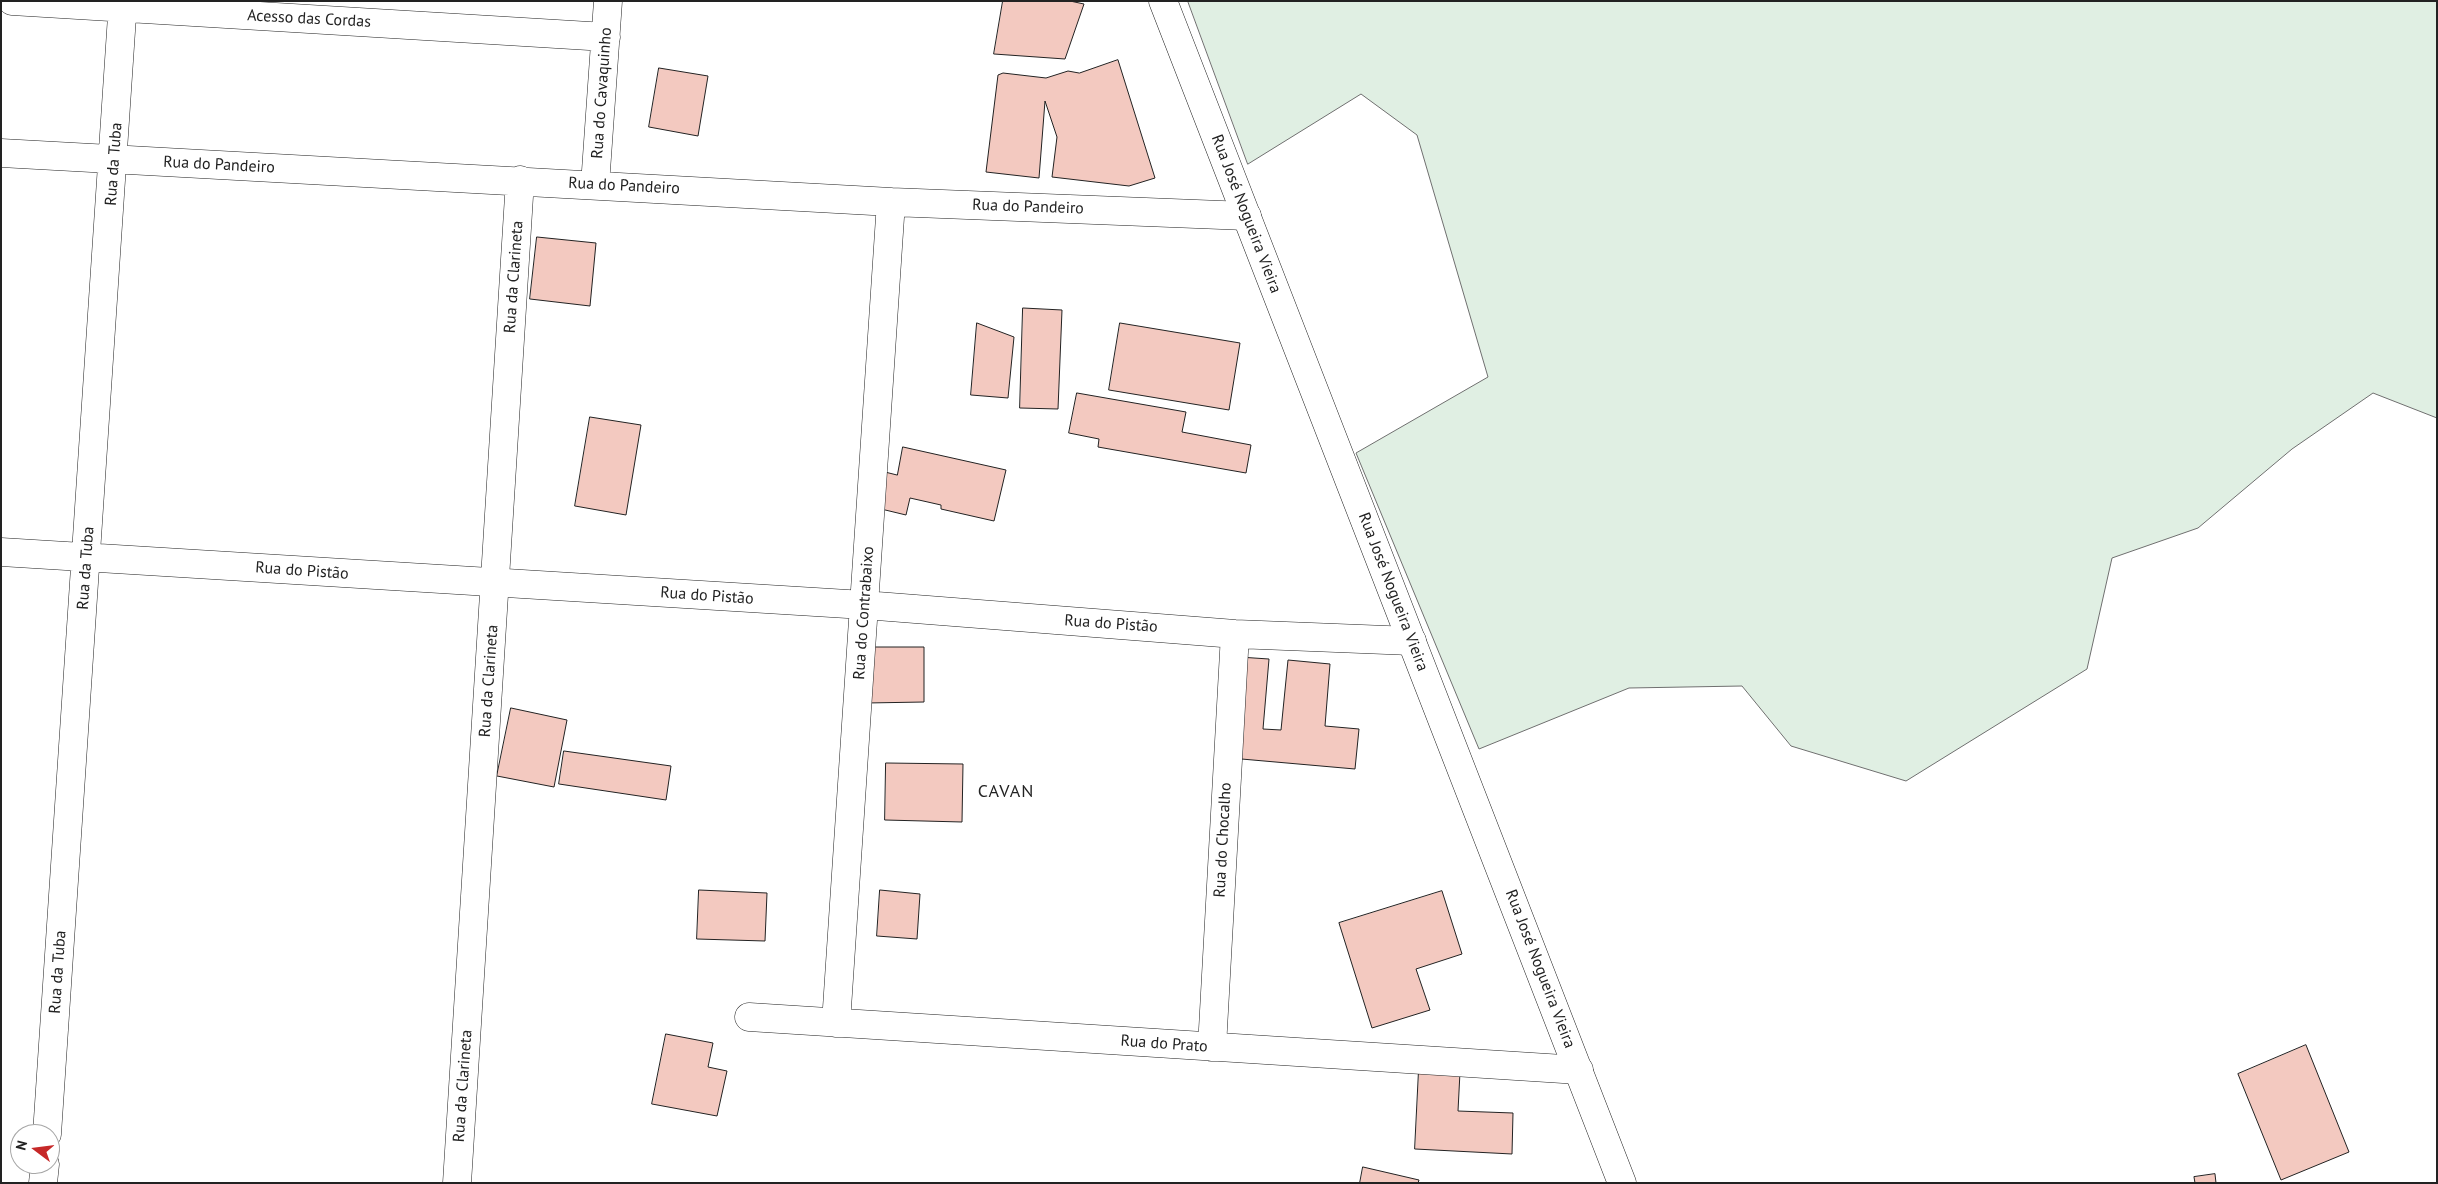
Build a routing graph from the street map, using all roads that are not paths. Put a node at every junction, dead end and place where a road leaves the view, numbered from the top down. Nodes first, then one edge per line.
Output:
1 (12, 1) edge
2 (608, 1) edge
3 (1163, 1) edge
4 (123, 5) edge
5 (606, 37) junction
6 (1, 153) edge
7 (114, 160) junction
8 (520, 180) junction
9 (595, 185) junction
10 (891, 202) junction
11 (1247, 216) junction
12 (1, 552) edge
13 (87, 557) junction
14 (495, 583) junction
15 (864, 605) junction
16 (1234, 634) junction
17 (1412, 641) junction
18 (749, 1017) dead end
19 (836, 1023) junction
20 (1212, 1047) junction
21 (1579, 1070) junction
22 (48, 1124) edge
23 (457, 1183) edge
24 (1622, 1183) edge

1 - 4 street, Acesso das Cordas
2 - 5 street, Rua do Cavaquinho
3 - 11 street, Rua José Nogueira Vieira
4 - 5 street, Acesso das Cordas
4 - 7 street, Rua da Tuba
5 - 9 street, Rua do Cavaquinho
6 - 7 street, Rua do Pandeiro
7 - 8 street, Rua do Pandeiro
7 - 13 street, Rua da Tuba
8 - 9 street, Rua do Pandeiro
8 - 14 street, Rua da Clarineta
9 - 10 street, Rua do Pandeiro
10 - 11 street, Rua do Pandeiro
10 - 15 street, Rua do Contrabaixo
11 - 17 street, Rua José Nogueira Vieira
12 - 13 street, Rua do Pistão
13 - 14 street, Rua do Pistão
13 - 22 street, Rua da Tuba
14 - 15 street, Rua do Pistão
14 - 23 street, Rua da Clarineta
15 - 16 street, Rua do Pistão
15 - 19 street, Rua do Contrabaixo
16 - 17 street, Rua do Pistão
16 - 20 street, Rua do Chocalho
17 - 21 street, Rua José Nogueira Vieira
18 - 19 street, Rua do Prato
19 - 20 street, Rua do Prato
20 - 21 street, Rua do Prato
21 - 24 street, Rua José Nogueira Vieira

